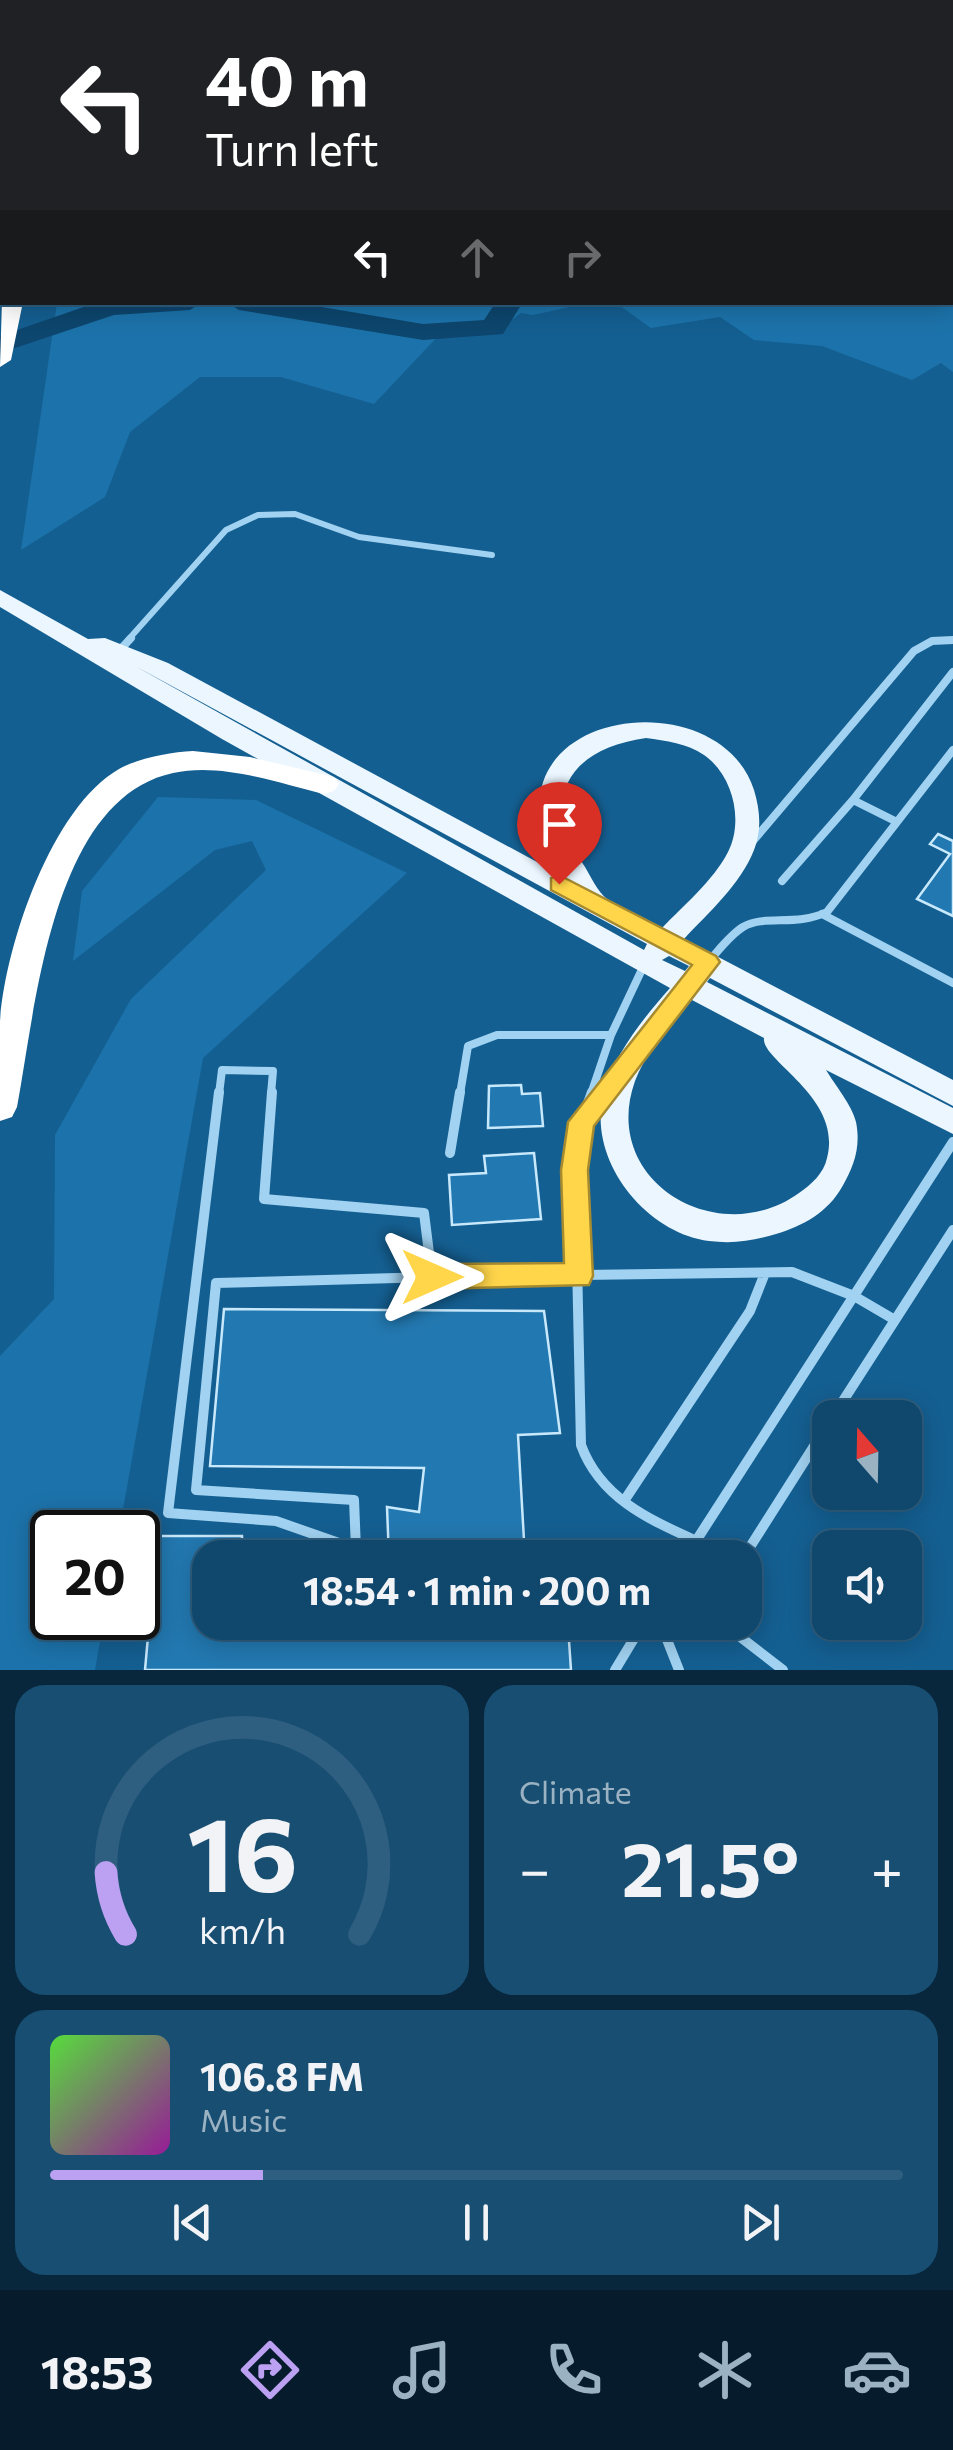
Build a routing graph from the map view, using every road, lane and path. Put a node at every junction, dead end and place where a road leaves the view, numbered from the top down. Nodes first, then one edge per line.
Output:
1 (12, 306) edge
2 (0, 360) edge
3 (492, 555) dead end
4 (0, 597) edge
5 (46, 622) junction
6 (953, 640) edge
7 (120, 652) junction
8 (953, 672) edge
9 (953, 750) edge
10 (324, 784) junction
11 (853, 800) junction
12 (897, 822) junction
13 (739, 856) junction
14 (782, 881) dead end
15 (595, 903) junction
16 (822, 914) junction
17 (665, 942) junction
18 (708, 962) junction
19 (645, 963) junction
20 (953, 984) edge
21 (689, 986) junction
22 (746, 1015) junction
23 (622, 1044) junction
24 (953, 1094) edge
25 (0, 1106) edge
26 (581, 1122) junction
27 (953, 1122) edge
28 (953, 1142) edge
29 (450, 1152) dead end
30 (953, 1230) edge
31 (765, 1273) junction
32 (579, 1276) junction
33 (432, 1277) junction
34 (854, 1296) junction
35 (895, 1320) junction
36 (843, 1400) edge
37 (812, 1449) edge
38 (624, 1501) junction
39 (698, 1538) junction
40 (701, 1540) edge
41 (754, 1540) edge
42 (633, 1640) edge
43 (667, 1640) edge
44 (744, 1640) edge
45 (615, 1670) edge
46 (679, 1670) edge
47 (783, 1670) edge

1 - 2 highway
3 - 7 lane
4 - 5 main road
5 - 7 main road
5 - 10 main road
6 - 13 lane
7 - 15 main road
8 - 11 lane
9 - 12 lane
10 - 19 main road
10 - 25 highway
11 - 12 lane
11 - 14 lane
12 - 16 lane
13 - 15 main road
13 - 17 main road
15 - 17 main road
16 - 18 lane
16 - 20 lane
17 - 18 main road
17 - 19 main road
18 - 21 main road
18 - 24 main road
19 - 21 main road
19 - 23 lane
21 - 22 main road
21 - 23 main road
22 - 23 main road
22 - 27 main road
23 - 26 lane
23 - 26 lane
23 - 29 lane
26 - 32 lane
28 - 34 lane
30 - 35 lane
31 - 32 lane
31 - 34 lane
31 - 38 lane
32 - 33 lane
32 - 38 lane
33 - 33 lane
34 - 35 lane
34 - 39 lane
35 - 36 lane
37 - 41 lane
38 - 39 lane
39 - 40 lane
42 - 45 lane
43 - 46 lane
44 - 47 lane

